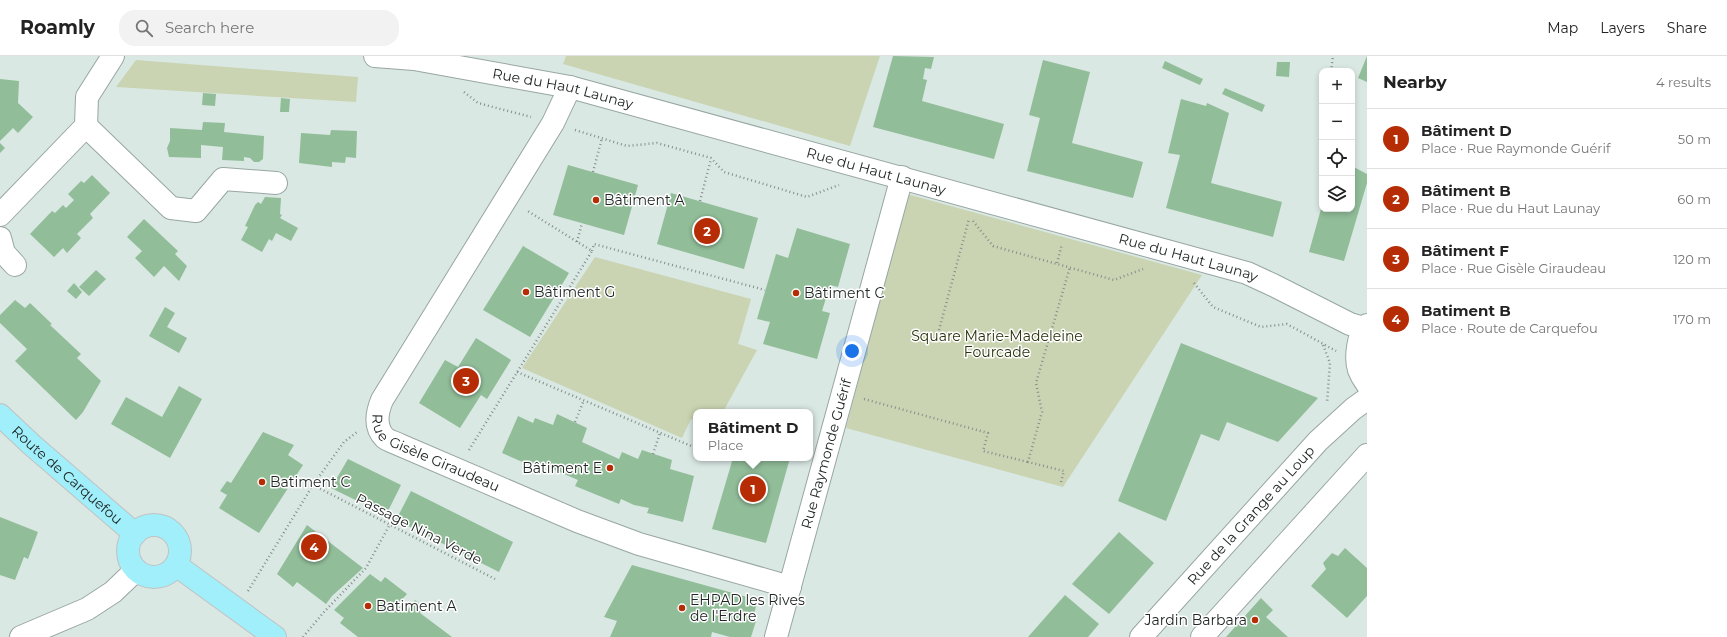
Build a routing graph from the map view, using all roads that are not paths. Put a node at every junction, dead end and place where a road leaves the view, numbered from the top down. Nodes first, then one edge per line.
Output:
1 (113, 56) edge
2 (375, 56) edge
3 (570, 87) junction
4 (86, 126) junction
5 (902, 177) junction
6 (276, 182) dead end
7 (0, 215) edge
8 (0, 238) edge
9 (15, 265) dead end
10 (1365, 326) edge
11 (1367, 384) edge
12 (1367, 399) edge
13 (0, 415) edge
14 (1367, 456) edge
15 (135, 534) junction
16 (176, 565) junction
17 (136, 570) junction
18 (790, 587) junction
19 (21, 637) edge
20 (276, 637) edge
21 (776, 637) edge
22 (1141, 637) edge
23 (1202, 637) edge

1 - 4 street
2 - 3 street, Rue du Haut Launay
3 - 5 street, Rue du Haut Launay
3 - 18 street, Rue Gisèle Giraudeau
4 - 6 street
4 - 7 street
5 - 10 street, Rue du Haut Launay
5 - 18 street, Rue Raymonde Guérif
8 - 9 street
10 - 11 street
12 - 22 street, Rue de la Grange au Loup
13 - 15 main road, Route de Carquefou
14 - 23 street
15 - 16 main road
15 - 17 main road
16 - 17 main road
16 - 20 main road
17 - 19 street
18 - 21 street, Rue Raymonde Guérif

